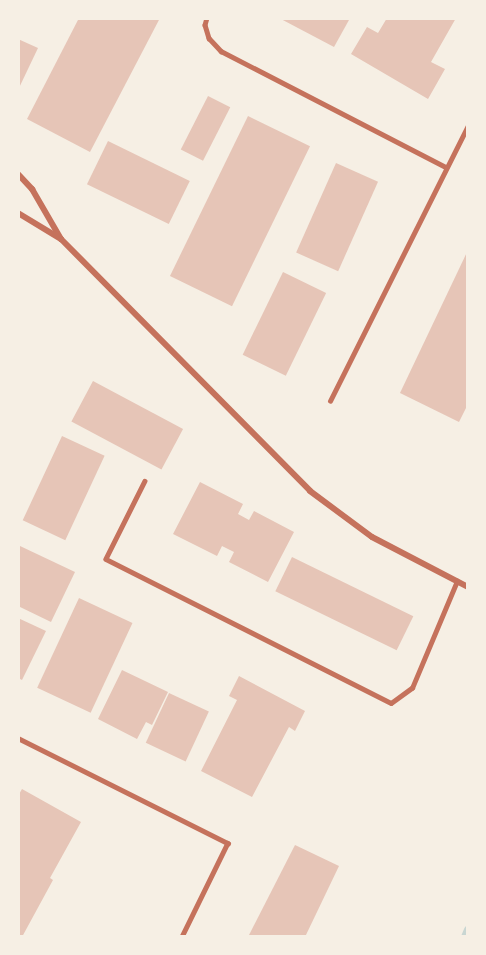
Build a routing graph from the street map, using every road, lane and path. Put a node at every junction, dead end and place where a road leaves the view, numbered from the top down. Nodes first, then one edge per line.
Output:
1 (207, 18) edge
2 (468, 126) edge
3 (466, 134) edge
4 (446, 167) junction
5 (18, 174) edge
6 (18, 213) edge
7 (61, 240) junction
8 (330, 400) dead end
9 (145, 481) dead end
10 (456, 581) junction
11 (468, 587) edge
12 (18, 738) edge
13 (182, 937) edge

1 - 4 lane
2 - 3 lane
3 - 4 lane
4 - 8 lane
5 - 7 street
6 - 7 street
7 - 10 street
9 - 10 lane
10 - 11 street
12 - 13 lane

